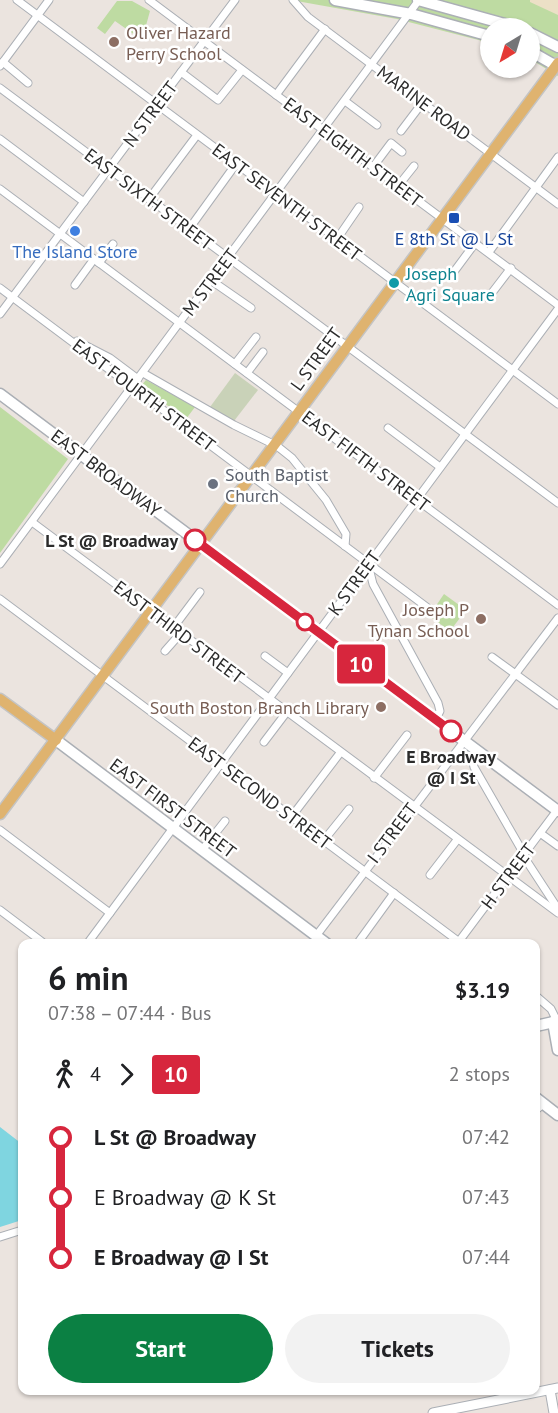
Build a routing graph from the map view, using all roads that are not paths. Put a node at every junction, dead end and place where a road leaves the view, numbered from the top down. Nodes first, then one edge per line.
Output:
1 (17, 0) edge
2 (49, 0) edge
3 (149, 0) edge
4 (235, 0) edge
5 (293, 0) edge
6 (334, 0) edge
7 (419, 0) edge
8 (411, 14) junction
9 (38, 15) junction
10 (483, 18) edge
11 (325, 30) junction
12 (480, 33) edge
13 (540, 38) edge
14 (204, 41) junction
15 (558, 47) edge
16 (540, 56) edge
17 (1, 64) edge
18 (372, 65) junction
19 (557, 65) edge
20 (242, 70) junction
21 (181, 72) junction
22 (28, 83) dead end
23 (0, 88) edge
24 (276, 95) junction
25 (345, 101) junction
26 (423, 102) junction
27 (157, 105) junction
28 (377, 125) dead end
29 (324, 130) junction
30 (401, 131) dead end
31 (197, 135) junction
32 (0, 140) edge
33 (402, 152) dead end
34 (491, 153) junction
35 (558, 157) edge
36 (236, 164) junction
37 (414, 166) dead end
38 (373, 167) junction
39 (108, 169) junction
40 (398, 186) junction
41 (536, 187) junction
42 (0, 189) edge
43 (276, 194) junction
44 (149, 199) junction
45 (84, 202) junction
46 (558, 204) edge
47 (359, 207) dead end
48 (442, 219) junction
49 (189, 229) junction
50 (60, 234) junction
51 (337, 239) junction
52 (476, 242) junction
53 (113, 244) dead end
54 (489, 252) junction
55 (228, 258) junction
56 (97, 261) junction
57 (511, 268) junction
58 (453, 273) dead end
59 (212, 280) junction
60 (394, 282) junction
61 (75, 285) dead end
62 (0, 288) edge
63 (12, 298) junction
64 (488, 298) dead end
65 (558, 307) edge
66 (251, 308) dead end
67 (0, 314) edge
68 (180, 323) junction
69 (60, 333) junction
70 (256, 337) dead end
71 (346, 346) junction
72 (263, 352) dead end
73 (235, 364) junction
74 (513, 370) junction
75 (247, 373) junction
76 (141, 376) junction
77 (132, 387) junction
78 (0, 394) edge
79 (558, 404) edge
80 (298, 411) junction
81 (388, 428) dead end
82 (465, 434) junction
83 (274, 444) junction
84 (81, 455) junction
85 (440, 467) junction
86 (253, 476) junction
87 (416, 499) junction
88 (558, 503) edge
89 (32, 522) junction
90 (201, 545) junction
91 (345, 546) junction
92 (0, 564) edge
93 (368, 564) junction
94 (200, 592) dead end
95 (0, 599) edge
96 (558, 605) edge
97 (428, 608) dead end
98 (151, 612) junction
99 (558, 618) edge
100 (173, 628) junction
101 (318, 632) junction
102 (180, 634) junction
103 (165, 651) dead end
104 (265, 656) dead end
105 (492, 657) dead end
106 (288, 673) junction
107 (516, 674) junction
108 (103, 676) junction
109 (0, 699) edge
110 (268, 699) junction
111 (558, 705) edge
112 (286, 712) junction
113 (436, 719) junction
114 (407, 735) dead end
115 (56, 740) junction
116 (464, 741) junction
117 (264, 742) dead end
118 (476, 749) junction
119 (340, 753) junction
120 (220, 763) junction
121 (374, 778) junction
122 (412, 807) junction
123 (349, 809) dead end
124 (558, 810) edge
125 (0, 814) edge
126 (292, 816) junction
127 (225, 821) dead end
128 (173, 828) junction
129 (0, 830) edge
130 (540, 833) junction
131 (324, 840) junction
132 (457, 840) junction
133 (558, 846) edge
134 (202, 850) junction
135 (523, 856) junction
136 (364, 870) junction
137 (430, 875) dead end
138 (507, 877) junction
139 (394, 893) junction
140 (0, 910) edge
141 (558, 911) edge
142 (110, 913) junction
143 (316, 936) junction
144 (38, 939) edge
145 (91, 939) edge
146 (320, 939) edge
147 (361, 939) edge
148 (454, 939) edge
149 (462, 939) edge
150 (540, 999) edge
151 (556, 1022) edge
152 (540, 1025) edge
153 (558, 1050) edge
154 (540, 1105) edge
155 (558, 1115) edge
156 (18, 1231) edge
157 (0, 1237) edge
158 (554, 1389) edge
159 (524, 1395) edge
160 (433, 1413) edge
161 (554, 1413) edge

1 - 9 street, EAST SEVENTH STREET
2 - 9 street
3 - 14 street, EAST EIGHTH STREET
4 - 14 street, N STREET
5 - 11 street, MARINE ROAD
6 - 8 main road
7 - 8 street, M STREET
7 - 10 main road
8 - 12 main road
8 - 18 street, M STREET
9 - 17 street
9 - 27 street, EAST SEVENTH STREET
11 - 18 street, MARINE ROAD
11 - 24 street
13 - 15 main road
14 - 20 street, EAST EIGHTH STREET
14 - 21 street, N STREET
16 - 19 main road
17 - 22 street
18 - 25 street, M STREET
18 - 26 street, MARINE ROAD
19 - 34 main road, L STREET
20 - 21 street
20 - 24 street, EAST EIGHTH STREET
21 - 27 street, N STREET
23 - 39 street, EAST SIXTH STREET
24 - 29 street, EAST EIGHTH STREET
25 - 28 street
25 - 29 street, M STREET
26 - 30 street
26 - 34 street, MARINE ROAD
27 - 31 street, EAST SEVENTH STREET
27 - 39 street, N STREET
29 - 38 street, EAST EIGHTH STREET
29 - 43 street, M STREET
31 - 36 street, EAST SEVENTH STREET
31 - 44 street
32 - 45 street
33 - 38 street
34 - 41 street, MARINE ROAD
34 - 48 main road, L STREET
35 - 41 street
36 - 43 street, EAST SEVENTH STREET
36 - 49 street
37 - 40 street
38 - 40 street, EAST EIGHTH STREET
39 - 44 street, EAST SIXTH STREET
39 - 45 street, N STREET
40 - 48 street, EAST EIGHTH STREET
41 - 46 street, MARINE ROAD
41 - 54 street
42 - 50 street, EAST FIFTH STREET
43 - 51 street, EAST SEVENTH STREET
43 - 55 street, M STREET
44 - 49 street, EAST SIXTH STREET
45 - 50 street, N STREET
47 - 51 street
48 - 52 street, EAST EIGHTH STREET
48 - 60 main road, L STREET
49 - 55 street, EAST SIXTH STREET
50 - 56 street, EAST FIFTH STREET
50 - 63 street, N STREET
51 - 60 street, EAST SEVENTH STREET
52 - 54 street, EAST EIGHTH STREET
52 - 58 street
53 - 56 street
54 - 57 street, EAST EIGHTH STREET
55 - 59 street, M STREET
55 - 71 street, EAST SIXTH STREET
56 - 61 street
56 - 68 street, EAST FIFTH STREET
57 - 64 street
57 - 65 street, EAST EIGHTH STREET
59 - 66 street
59 - 68 street, M STREET
60 - 71 main road, L STREET
60 - 74 street, EAST SEVENTH STREET
62 - 63 street, EAST FOURTH STREET
63 - 67 street, N STREET
63 - 69 street, EAST FOURTH STREET
65 - 74 street, K STREET
68 - 73 street, EAST FIFTH STREET
68 - 76 street, M STREET
69 - 76 street, EAST FOURTH STREET
69 - 77 street, EAST FOURTH STREET
70 - 73 street
71 - 80 main road, L STREET
71 - 82 street, EAST SIXTH STREET
72 - 75 street
73 - 75 street, EAST FIFTH STREET
74 - 79 street, EAST SEVENTH STREET
74 - 82 street, K STREET
75 - 80 street, EAST FIFTH STREET
76 - 77 street, M STREET
76 - 83 street, EAST FOURTH STREET
77 - 84 street, M STREET
77 - 86 street, EAST FOURTH STREET
78 - 84 main road, EAST BROADWAY
80 - 83 main road, L STREET
80 - 87 street, EAST FIFTH STREET
81 - 85 street
82 - 85 street, K STREET
82 - 88 street, EAST SIXTH STREET
83 - 86 main road, L STREET
83 - 91 street, EAST FOURTH STREET
84 - 89 street, M STREET
84 - 90 main road, EAST BROADWAY
85 - 87 street, K STREET
86 - 90 main road, L STREET
86 - 91 street, EAST FOURTH STREET
87 - 93 street, K STREET
87 - 96 street, EAST FIFTH STREET
89 - 92 street, M STREET
89 - 98 street, EAST THIRD STREET
90 - 98 main road, L STREET
90 - 101 main road, EAST BROADWAY
91 - 93 street, EAST FOURTH STREET
93 - 97 street, EAST FOURTH STREET
93 - 101 street, K STREET
93 - 113 street
94 - 100 street
95 - 108 street, EAST SECOND STREET
98 - 100 street, EAST THIRD STREET
98 - 108 main road, L STREET
99 - 107 street, I STREET
100 - 102 street, EAST THIRD STREET
101 - 106 street, K STREET
101 - 113 main road, EAST BROADWAY
102 - 103 street
102 - 110 street, EAST THIRD STREET
104 - 106 street
105 - 107 street
106 - 110 street, K STREET
107 - 111 street
107 - 116 street, I STREET
108 - 115 main road, L STREET
108 - 120 street, EAST SECOND STREET
109 - 115 main road, EAST FIRST STREET
110 - 112 street, EAST THIRD STREET
110 - 120 street, K STREET
112 - 117 street
112 - 119 street, EAST THIRD STREET
113 - 116 main road, EAST BROADWAY
114 - 121 street
115 - 125 main road, L STREET
115 - 128 main road, EAST FIRST STREET
116 - 118 main road, EAST BROADWAY
116 - 122 street, I STREET
118 - 124 main road, EAST BROADWAY
118 - 135 street
119 - 121 street, EAST THIRD STREET
119 - 126 street
120 - 126 street, EAST SECOND STREET
120 - 128 street, K STREET
121 - 122 street, EAST THIRD STREET
122 - 132 street, EAST THIRD STREET
122 - 136 street, I STREET
123 - 131 street
124 - 130 street, H STREET
126 - 131 street, EAST SECOND STREET
127 - 134 street
128 - 134 main road, EAST FIRST STREET
128 - 142 street, K STREET
129 - 142 street
130 - 133 street
130 - 135 street, H STREET
131 - 136 street, EAST SECOND STREET
132 - 137 street
132 - 138 street, EAST THIRD STREET
134 - 143 main road, EAST FIRST STREET
135 - 138 street, H STREET
135 - 141 street
136 - 139 street, EAST SECOND STREET
136 - 143 street, I STREET
138 - 141 street, EAST THIRD STREET
138 - 149 street, H STREET
139 - 147 street
139 - 148 street, EAST SECOND STREET
140 - 144 street
142 - 145 street, K STREET
143 - 146 main road, EAST FIRST STREET
150 - 151 street
151 - 152 main road
151 - 153 main road
154 - 155 main road
156 - 157 street
158 - 161 street
159 - 160 street

